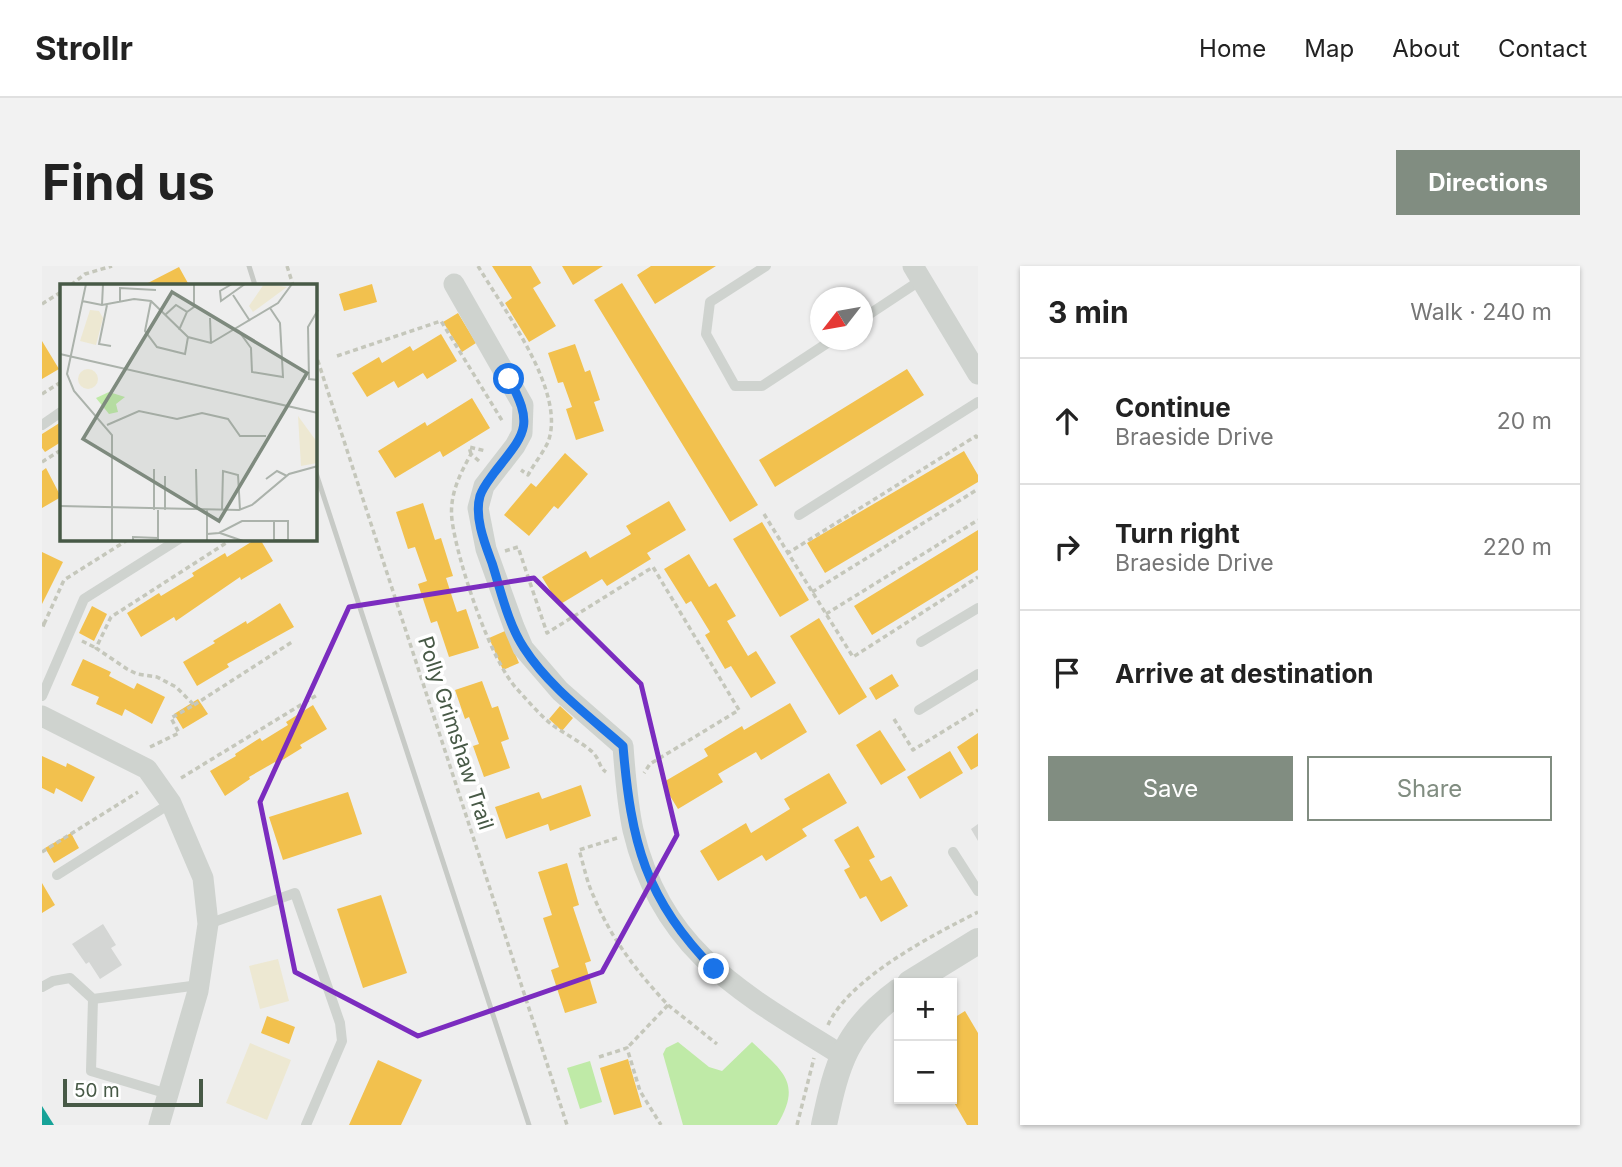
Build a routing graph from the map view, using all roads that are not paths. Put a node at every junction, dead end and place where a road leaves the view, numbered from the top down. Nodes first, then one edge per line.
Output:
1 (766, 266) edge
2 (917, 273) edge
3 (454, 284) dead end
4 (873, 310) edge
5 (971, 345) edge
6 (817, 350) edge
7 (978, 374) edge
8 (978, 402) edge
9 (60, 413) edge
10 (42, 425) edge
11 (799, 515) dead end
12 (177, 541) edge
13 (978, 608) edge
14 (921, 642) dead end
15 (978, 674) edge
16 (42, 696) edge
17 (919, 710) dead end
18 (42, 716) edge
19 (171, 803) junction
20 (953, 852) dead end
21 (57, 875) dead end
22 (978, 891) edge
23 (208, 923) junction
24 (978, 941) edge
25 (917, 978) edge
26 (199, 985) junction
27 (42, 988) edge
28 (894, 994) edge
29 (93, 999) junction
30 (843, 1055) junction
31 (168, 1094) junction
32 (159, 1125) edge
33 (306, 1125) edge
34 (824, 1125) edge

1 - 6 lane
2 - 4 lane
2 - 5 street
3 - 30 street
5 - 7 street
8 - 11 lane
9 - 10 lane
12 - 16 lane
13 - 14 lane
15 - 17 lane
18 - 19 street
19 - 21 lane
19 - 23 street
20 - 22 lane
23 - 26 street
23 - 33 lane
24 - 25 street
26 - 29 lane
26 - 31 street
27 - 29 lane
28 - 30 street
29 - 31 lane
30 - 34 street
31 - 32 street

